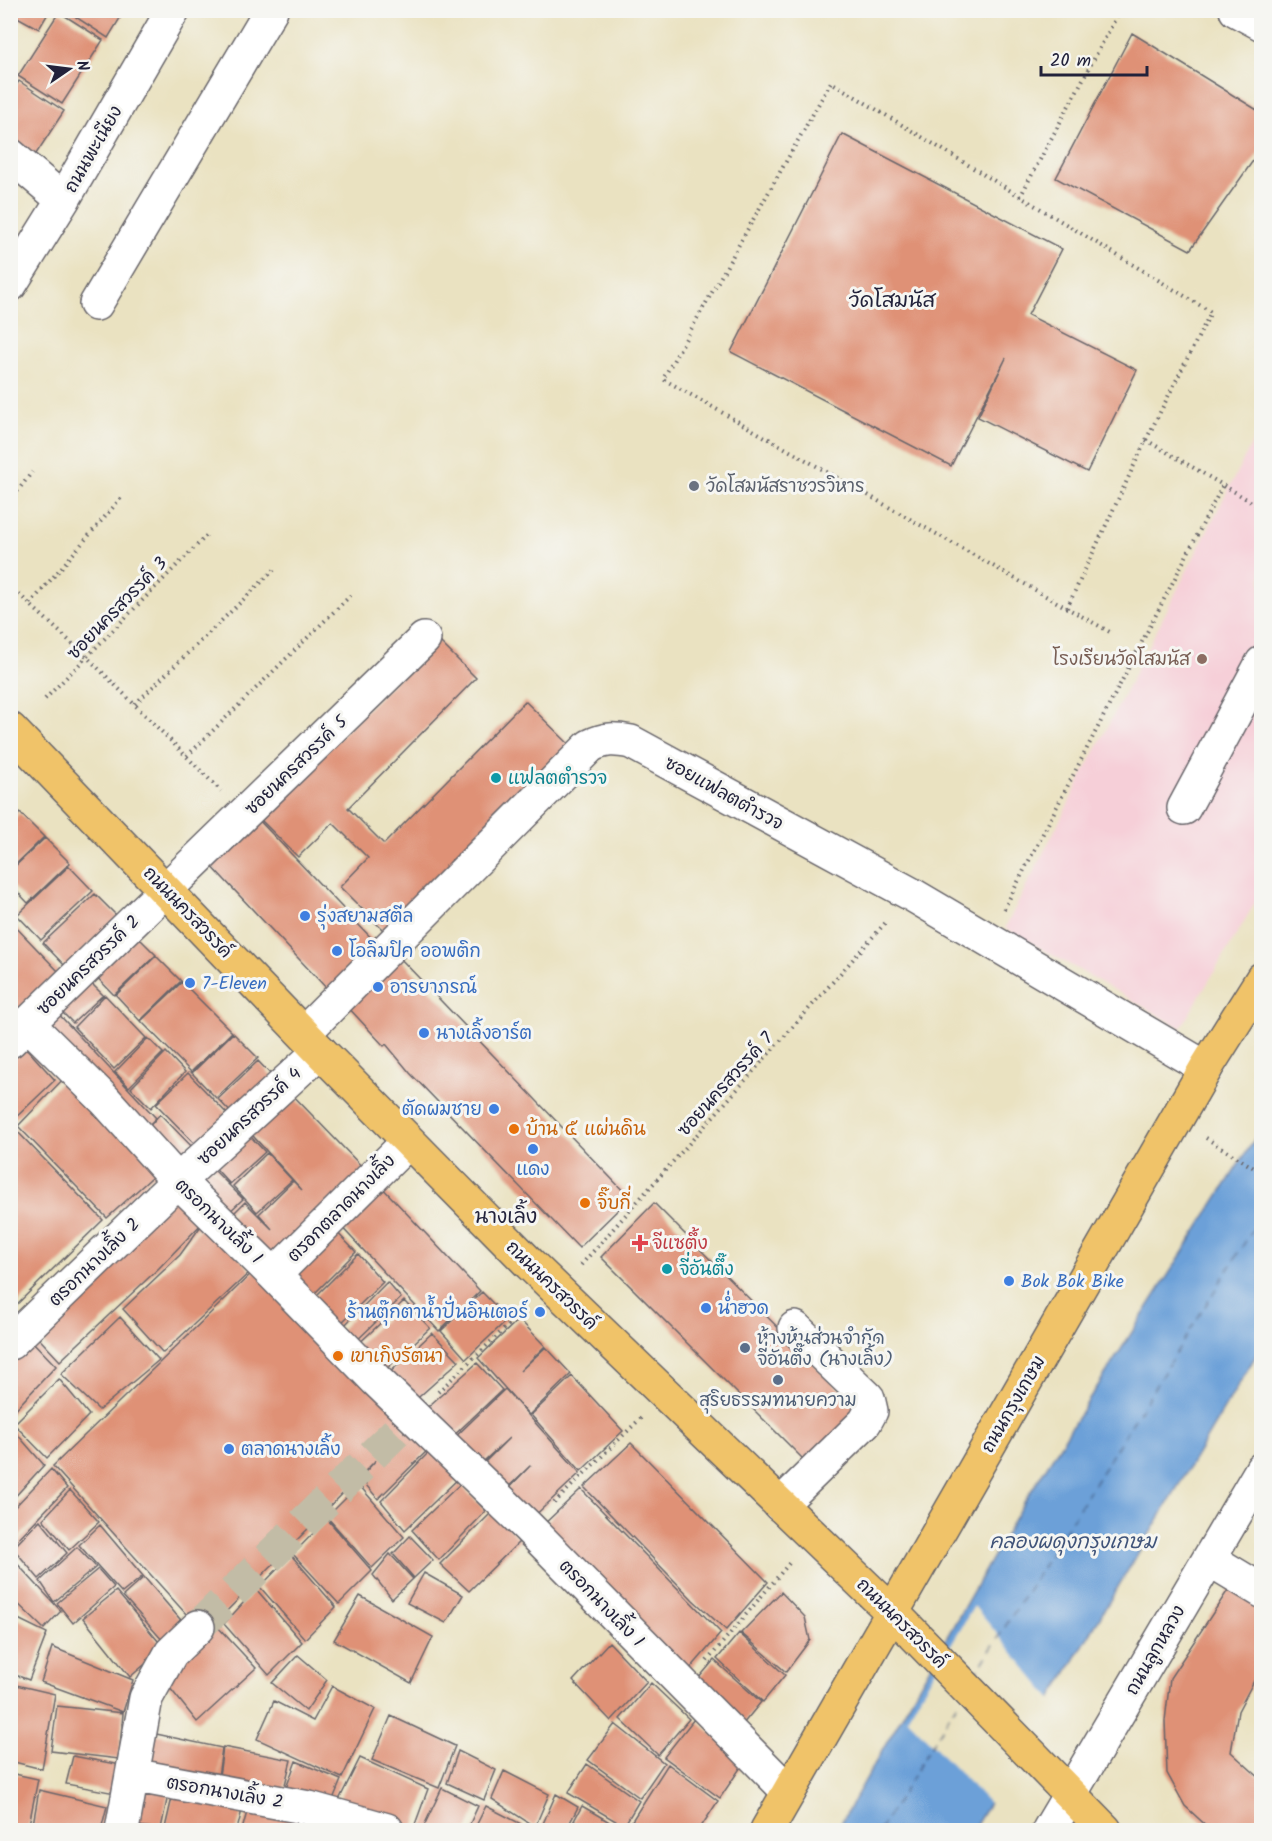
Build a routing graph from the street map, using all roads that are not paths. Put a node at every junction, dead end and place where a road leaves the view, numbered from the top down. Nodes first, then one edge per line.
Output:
1 (173, 10) edge
2 (271, 10) edge
3 (1236, 10) edge
4 (1262, 24) edge
5 (10, 155) edge
6 (63, 200) junction
7 (10, 285) edge
8 (96, 304) dead end
9 (424, 639) dead end
10 (1262, 663) edge
11 (10, 729) edge
12 (1184, 808) dead end
13 (167, 890) junction
14 (1262, 979) edge
15 (19, 1032) edge
16 (312, 1042) junction
17 (1206, 1068) junction
18 (408, 1142) junction
19 (178, 1181) junction
20 (274, 1275) junction
21 (795, 1328) dead end
22 (10, 1343) edge
23 (1262, 1469) edge
24 (780, 1505) junction
25 (1209, 1559) junction
26 (1262, 1591) edge
27 (893, 1613) junction
28 (198, 1627) tunnel mouth
29 (132, 1775) junction
30 (789, 1792) junction
31 (1070, 1795) junction
32 (122, 1830) edge
33 (387, 1830) edge
34 (768, 1830) edge
35 (1049, 1830) edge
36 (1105, 1830) edge

1 - 6 street, ถนนพะเนียง
2 - 8 street
3 - 4 street
5 - 6 street
6 - 7 street, ถนนพะเนียง
9 - 13 street, ซอยนครสวรรค์ 5
10 - 12 street
11 - 13 main road, ถนนนครสวรรค์
13 - 15 street, ซอยนครสวรรค์ 2
13 - 16 main road, ถนนนครสวรรค์
14 - 17 main road, ถนนกรุงเกษม
15 - 19 street, ตรอกนางเลิ้ง 1
16 - 17 street, ซอยแฟลตตำรวจ
16 - 18 main road, ถนนนครสวรรค์
16 - 19 street, ซอยนครสวรรค์ 4
17 - 27 main road, ถนนกรุงเกษม
18 - 20 street, ตรอกตลาดนางเลิ้ง
18 - 24 main road, ถนนนครสวรรค์
19 - 20 street, ตรอกนางเลิ้ง 1
19 - 22 street, ตรอกนางเลิ้ง 2
20 - 30 street, ตรอกนางเลิ้ง 1
21 - 24 street
23 - 25 street, ถนนลูกหลวง
24 - 27 main road, ถนนนครสวรรค์
25 - 26 street
25 - 31 street, ถนนลูกหลวง
27 - 30 main road, ถนนกรุงเกษม
27 - 31 main road, ถนนนครสวรรค์
28 - 29 street
29 - 32 street
29 - 33 street, ตรอกนางเลิ้ง 2
30 - 34 main road, ถนนกรุงเกษม
31 - 35 street, ถนนลูกหลวง
31 - 36 main road, ถนนนครสวรรค์

